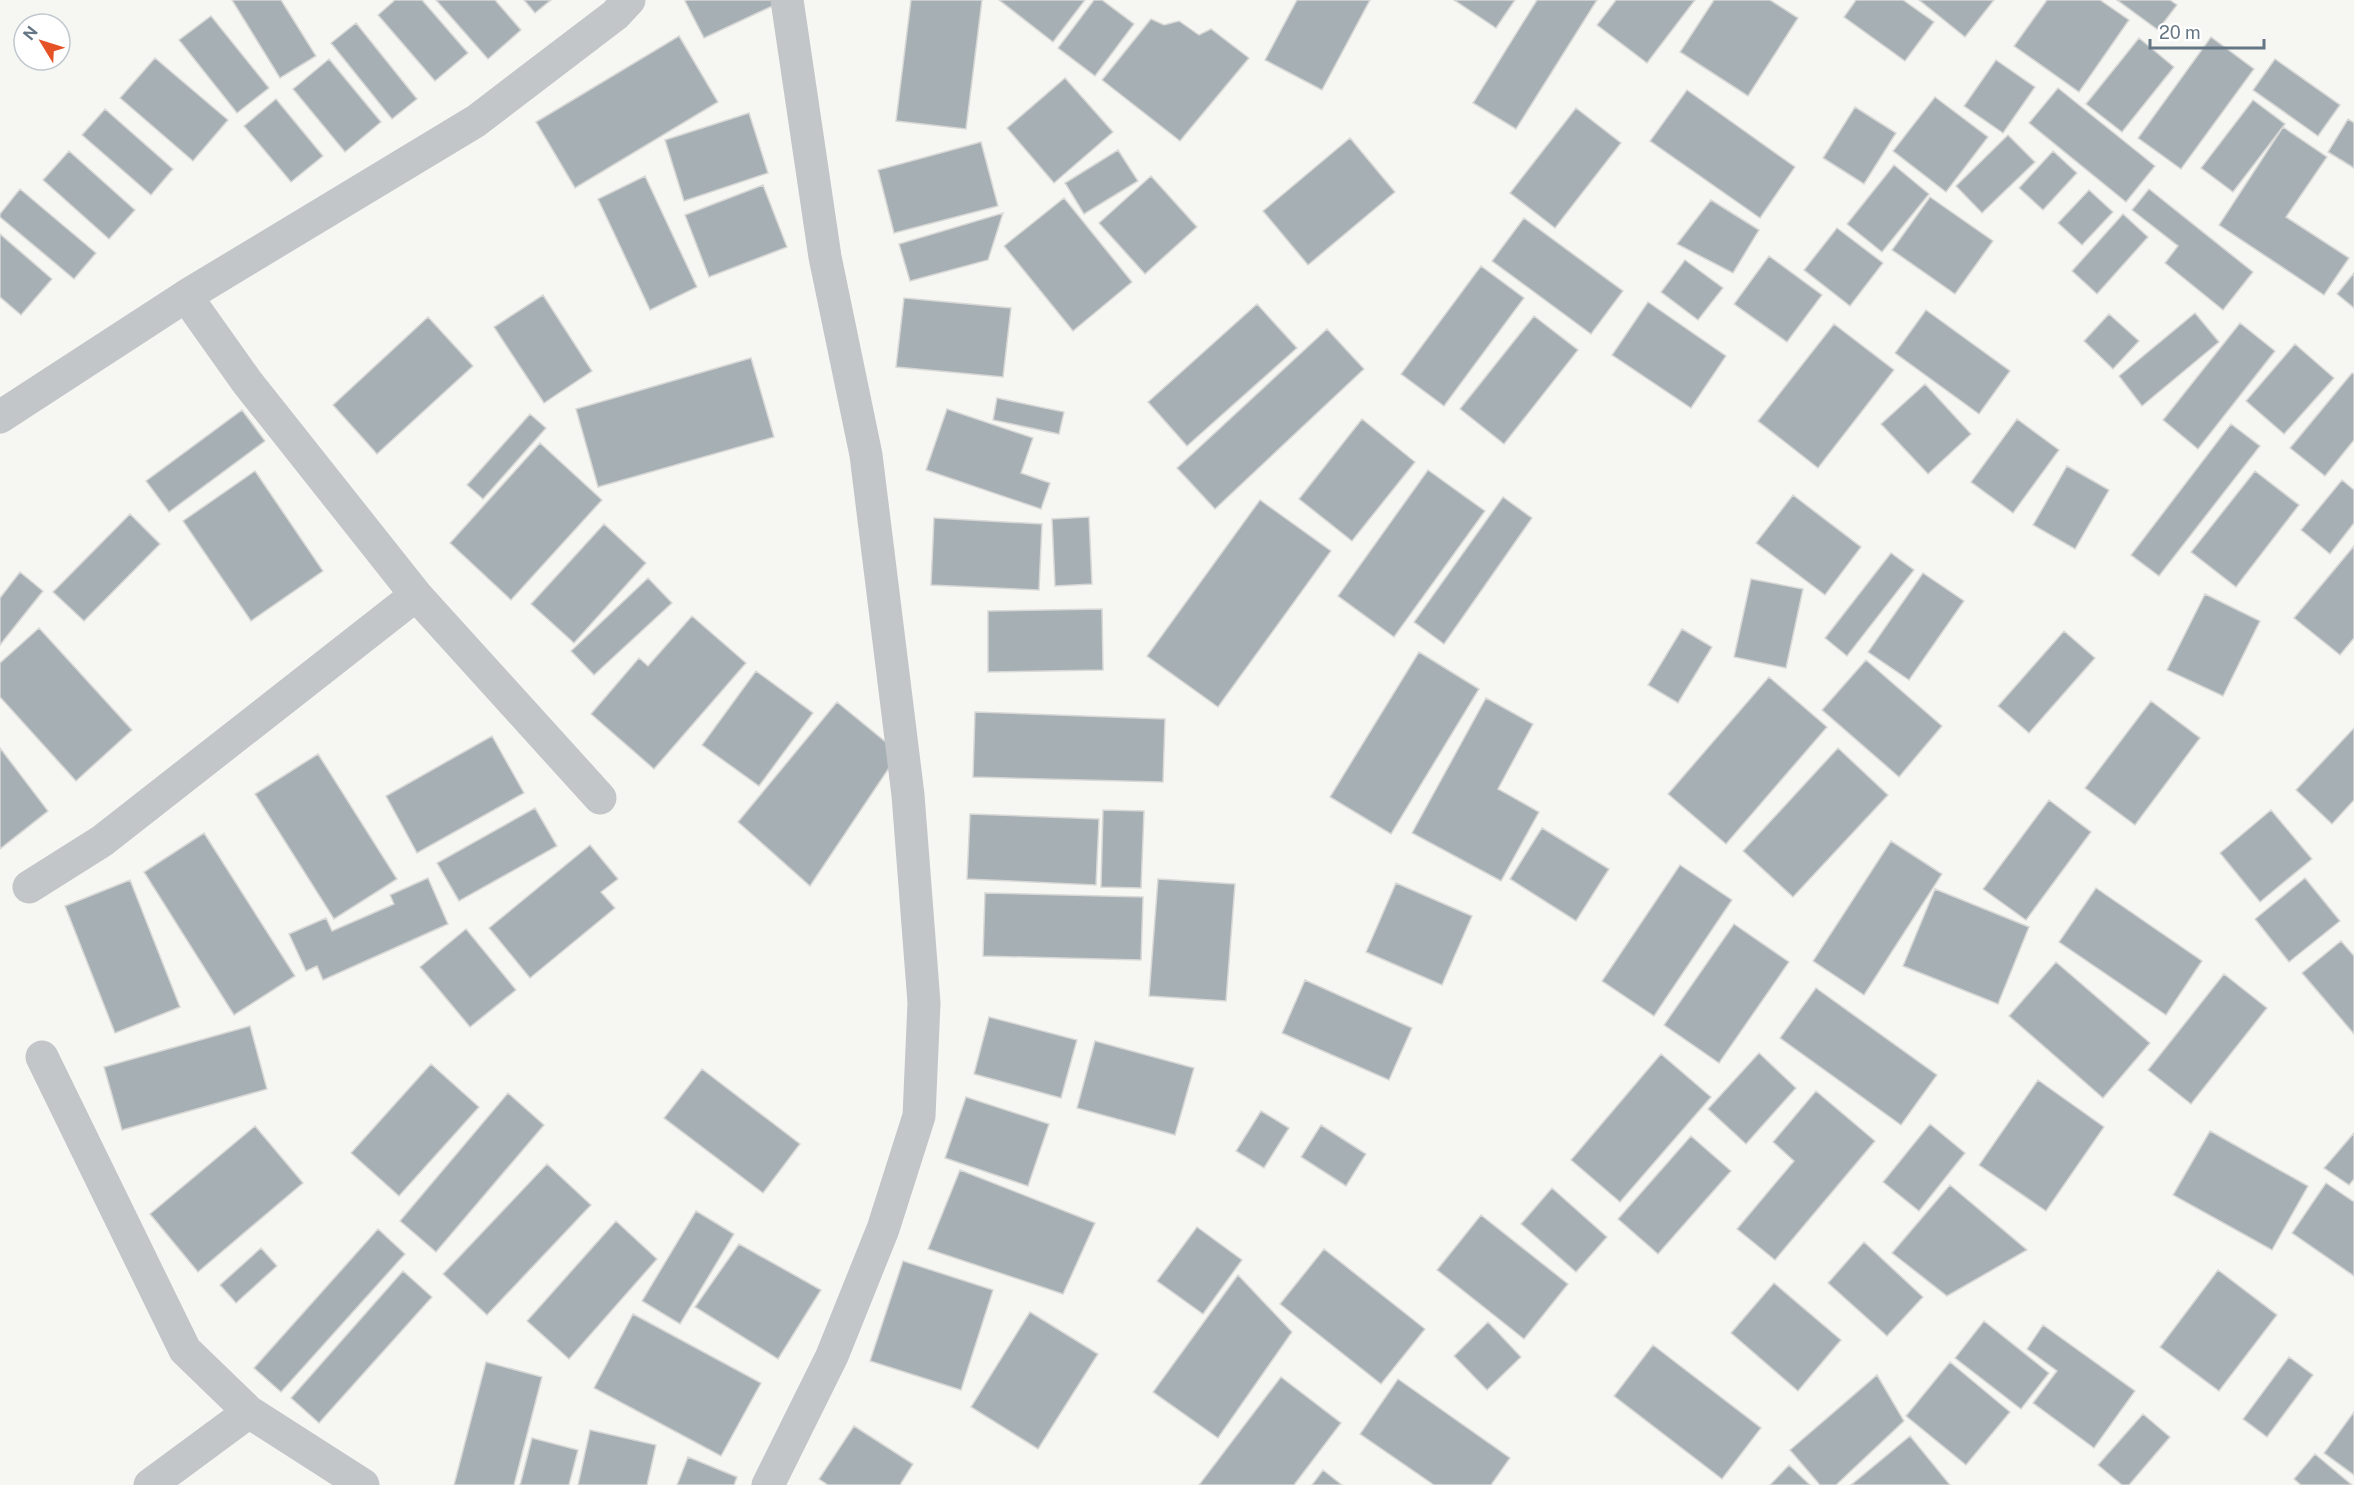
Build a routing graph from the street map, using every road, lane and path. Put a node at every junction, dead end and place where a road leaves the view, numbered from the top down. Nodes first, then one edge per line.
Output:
1 (629, 0) edge
2 (787, 0) edge
3 (186, 296) junction
4 (0, 417) edge
5 (417, 595) junction
6 (600, 798) dead end
7 (29, 888) dead end
8 (42, 1057) dead end
9 (249, 1412) junction
10 (150, 1485) edge
11 (363, 1485) edge
12 (768, 1485) edge

1 - 3 street
2 - 12 street
3 - 4 street
3 - 5 street
5 - 6 street
5 - 7 street
8 - 9 street
9 - 10 street
9 - 11 street

